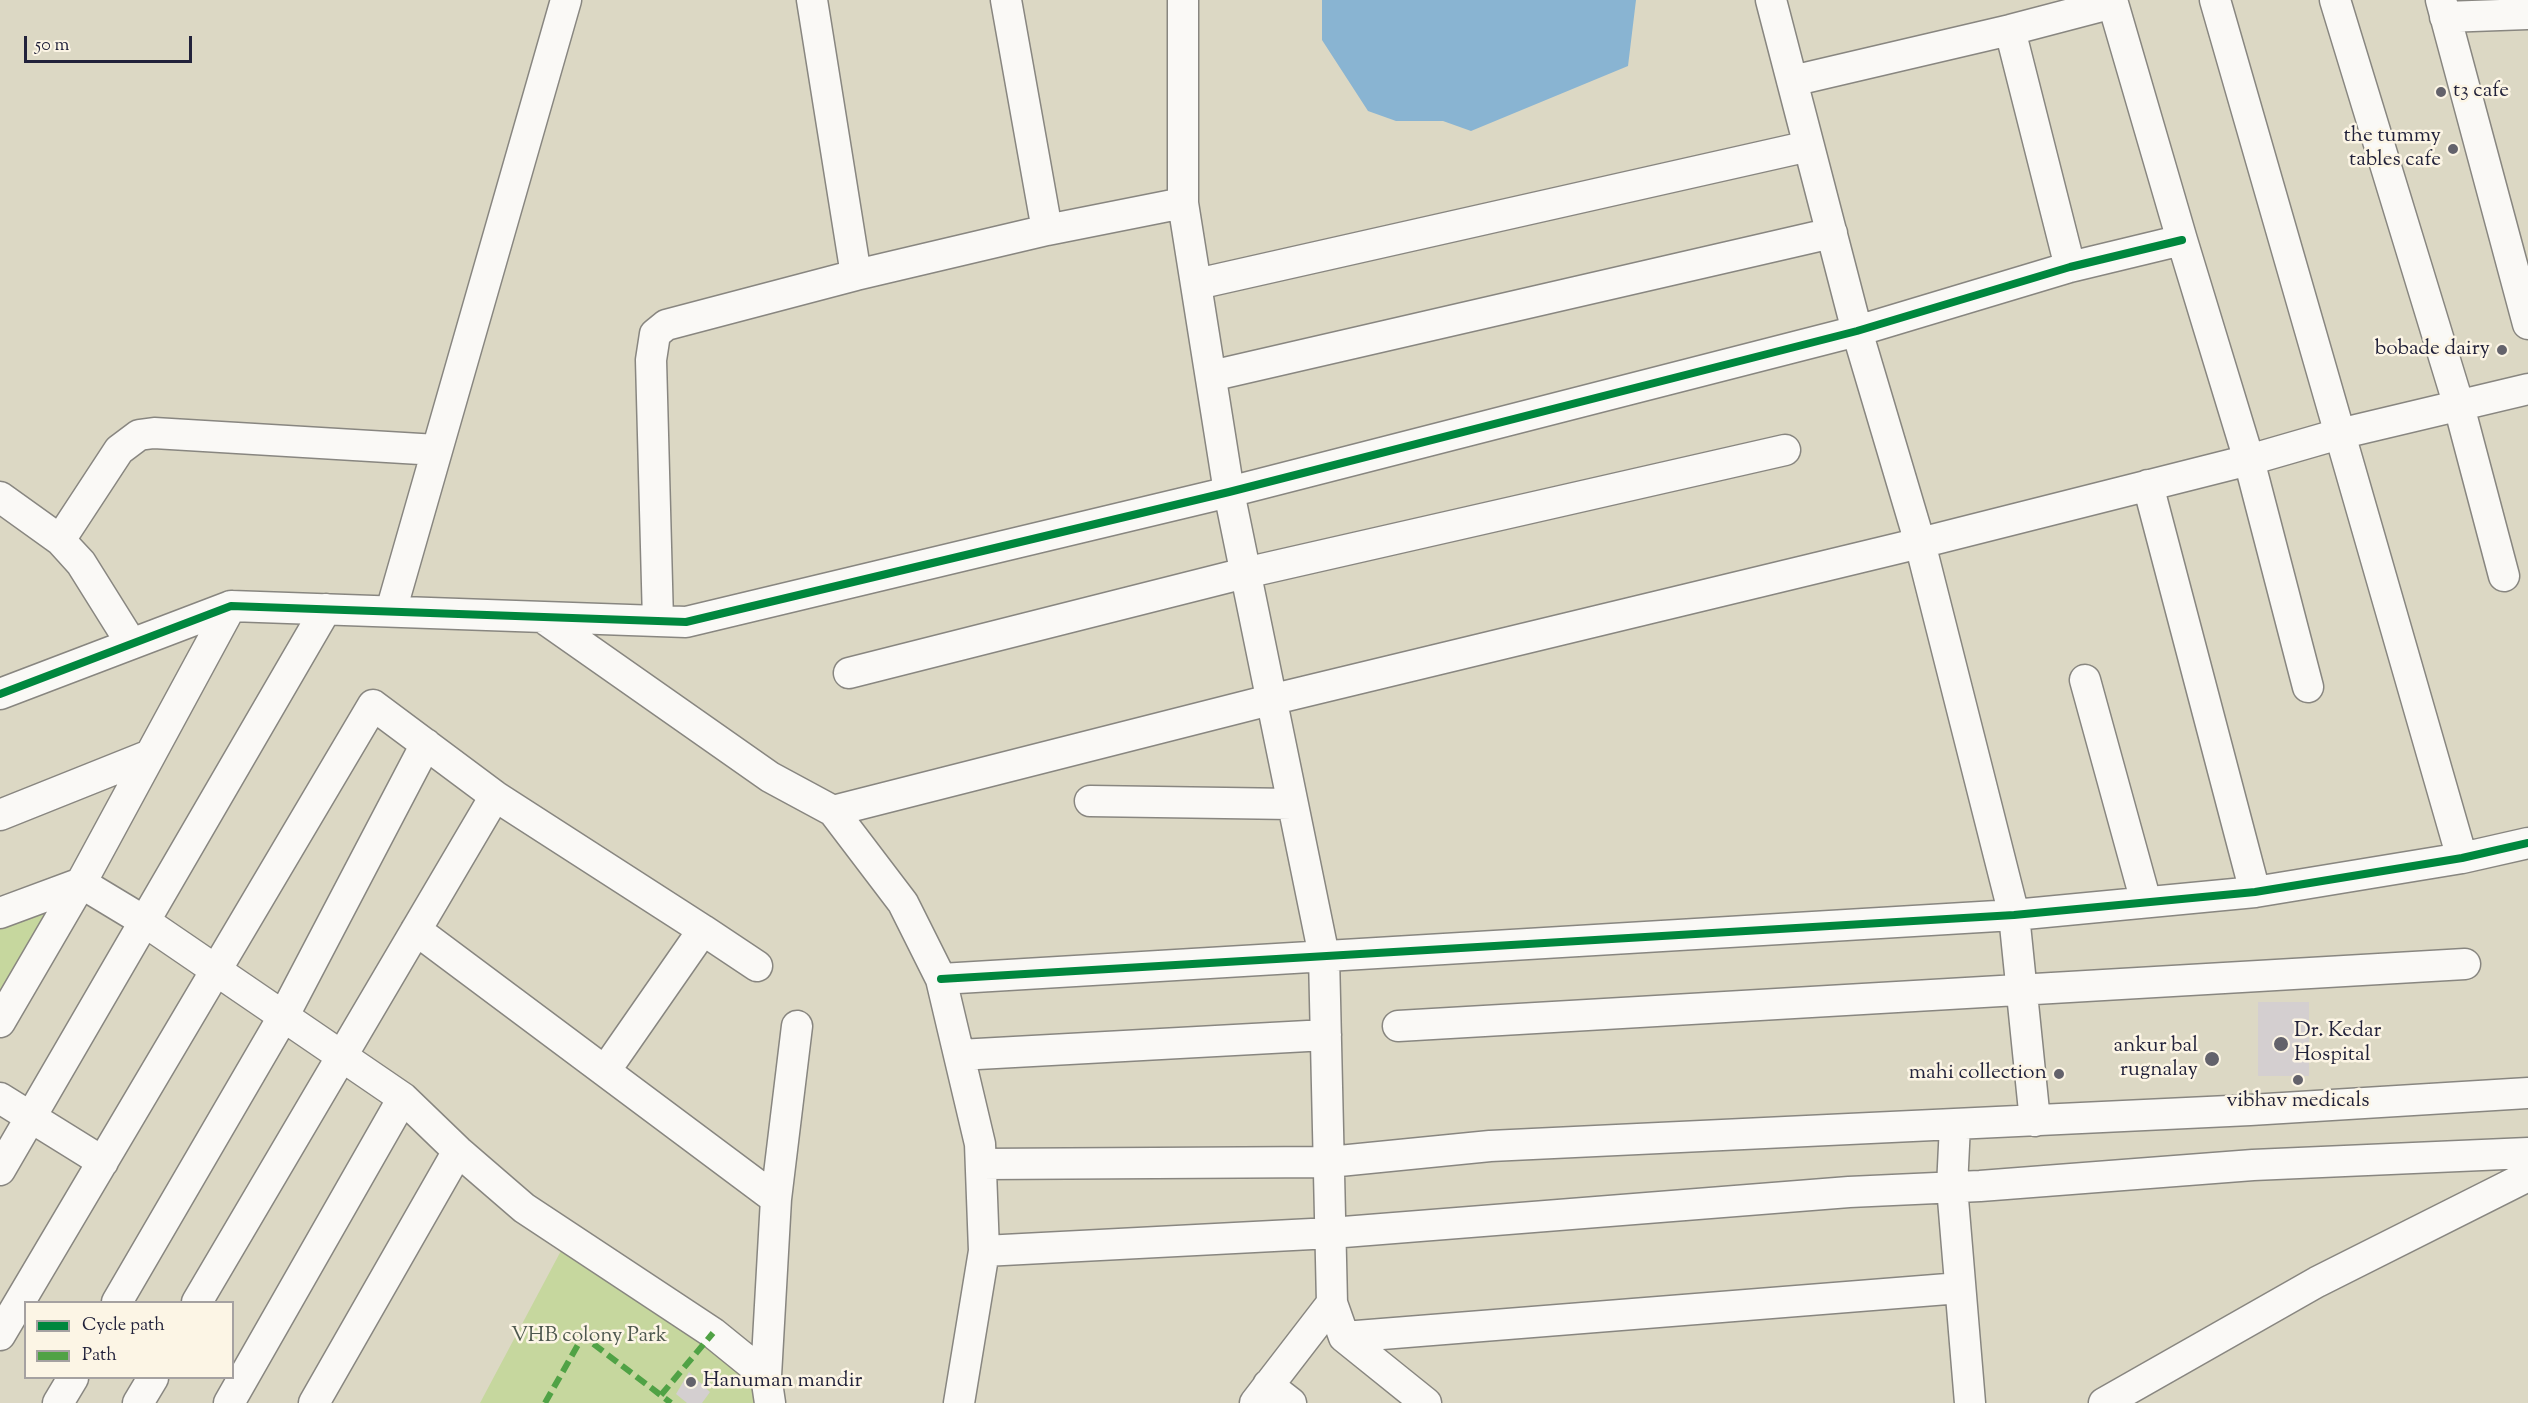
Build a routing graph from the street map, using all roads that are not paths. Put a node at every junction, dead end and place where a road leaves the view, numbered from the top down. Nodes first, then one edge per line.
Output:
1 (566, 0) edge
2 (812, 0) edge
3 (1006, 0) edge
4 (1183, 0) edge
5 (1771, 0) edge
6 (2215, 0) edge
7 (2335, 0) edge
8 (2113, 2) edge
9 (2443, 9) edge
10 (2037, 11) edge
11 (2528, 14) edge
12 (2010, 30) junction
13 (1792, 81) junction
14 (1809, 146) junction
15 (1183, 203) junction
16 (1047, 230) junction
17 (1832, 233) junction
18 (2182, 240) junction
19 (2520, 266) edge
20 (2070, 267) junction
21 (856, 275) junction
22 (1197, 284) junction
23 (2528, 324) edge
24 (1857, 331) junction
25 (1211, 376) junction
26 (2528, 389) edge
27 (2459, 406) junction
28 (2339, 434) junction
29 (437, 450) junction
30 (1785, 450) dead end
31 (2249, 460) junction
32 (2148, 485) junction
33 (1229, 492) junction
34 (0, 497) edge
35 (60, 540) junction
36 (1920, 543) junction
37 (1245, 573) junction
38 (2504, 576) dead end
39 (231, 606) junction
40 (326, 609) junction
41 (391, 611) junction
42 (542, 617) junction
43 (658, 621) junction
44 (130, 643) junction
45 (849, 673) dead end
46 (2085, 680) dead end
47 (2308, 687) dead end
48 (0, 694) edge
49 (1270, 700) junction
50 (426, 744) junction
51 (150, 755) junction
52 (495, 796) junction
53 (1090, 801) dead end
54 (1292, 804) junction
55 (833, 811) junction
56 (0, 815) edge
57 (2528, 843) edge
58 (2462, 858) junction
59 (81, 883) junction
60 (2255, 892) junction
61 (2146, 902) junction
62 (0, 913) edge
63 (2014, 915) junction
64 (144, 921) junction
65 (416, 930) junction
66 (703, 930) junction
67 (1324, 956) junction
68 (2465, 964) dead end
69 (757, 966) dead end
70 (216, 970) junction
71 (941, 978) junction
72 (2022, 990) junction
73 (283, 1017) junction
74 (0, 1022) edge
75 (797, 1026) dead end
76 (1398, 1026) dead end
77 (1326, 1035) junction
78 (959, 1055) junction
79 (341, 1058) junction
80 (605, 1071) junction
81 (2528, 1093) edge
82 (0, 1098) edge
83 (403, 1098) junction
84 (30, 1117) junction
85 (2035, 1121) junction
86 (1955, 1125) junction
87 (458, 1151) junction
88 (2528, 1153) edge
89 (103, 1162) junction
90 (1329, 1162) junction
91 (981, 1164) junction
92 (0, 1170) edge
93 (2528, 1176) edge
94 (1952, 1187) junction
95 (776, 1199) junction
96 (1331, 1233) junction
97 (984, 1251) junction
98 (1960, 1288) junction
99 (118, 1301) edge
100 (198, 1301) edge
101 (1332, 1303) junction
102 (0, 1335) edge
103 (1344, 1337) junction
104 (72, 1379) edge
105 (768, 1390) edge
106 (1272, 1397) edge
107 (58, 1403) edge
108 (229, 1403) edge
109 (314, 1403) edge
110 (959, 1403) edge
111 (1426, 1403) edge
112 (1970, 1403) edge
113 (2104, 1403) edge

1 - 29 street
2 - 21 street
3 - 16 street
4 - 15 street
5 - 13 street
6 - 28 street
7 - 27 street
8 - 10 street
8 - 18 street
9 - 11 street
9 - 19 street
10 - 12 street
12 - 13 street
12 - 20 street
13 - 14 street
14 - 17 street
14 - 22 street
15 - 16 street
15 - 22 street
16 - 21 street
17 - 24 street
17 - 25 street
18 - 20 street
18 - 31 street
19 - 23 street
20 - 24 street
21 - 43 street
22 - 25 street
24 - 33 street
24 - 36 street
25 - 33 street
26 - 27 street
27 - 28 street
27 - 38 street
28 - 31 street
28 - 58 street
29 - 35 street
29 - 41 street
30 - 37 street
31 - 32 street
31 - 47 street
32 - 36 street
32 - 60 street
33 - 37 street
33 - 43 street
34 - 35 street
35 - 44 street
36 - 49 street
36 - 63 street
37 - 45 street
37 - 49 street
39 - 40 street
39 - 44 street
39 - 51 street
40 - 41 street
40 - 64 street
41 - 42 street
42 - 43 street
42 - 55 street
44 - 48 street
46 - 61 street
49 - 54 street
49 - 55 street
50 - 52 street
50 - 70 street
50 - 73 street
51 - 56 street
51 - 59 street
52 - 65 street
52 - 66 street
53 - 54 street
54 - 67 street
55 - 71 street
57 - 58 street
58 - 60 street
59 - 62 street
59 - 64 street
59 - 74 street
60 - 61 street
61 - 63 street
63 - 67 street
63 - 72 street
64 - 70 street
64 - 84 street
65 - 79 street
65 - 80 street
66 - 69 street
66 - 80 street
67 - 71 street
67 - 77 street
68 - 72 street
70 - 73 street
70 - 89 street
71 - 78 street
72 - 76 street
72 - 85 street
73 - 79 street
73 - 99 street
75 - 95 street
77 - 78 street
77 - 90 street
78 - 91 street
79 - 83 street
79 - 100 street
80 - 95 street
81 - 85 street
82 - 84 street
83 - 87 street
83 - 108 street
84 - 89 street
84 - 92 street
85 - 86 street
86 - 90 street
86 - 94 street
87 - 105 street
87 - 109 street
88 - 94 street
89 - 102 street
90 - 91 street
90 - 96 street
91 - 97 street
93 - 113 street
94 - 96 street
94 - 98 street
95 - 105 street
96 - 97 street
96 - 101 street
97 - 110 street
98 - 103 street
98 - 112 street
101 - 103 street
101 - 106 street
103 - 111 street
104 - 107 street

